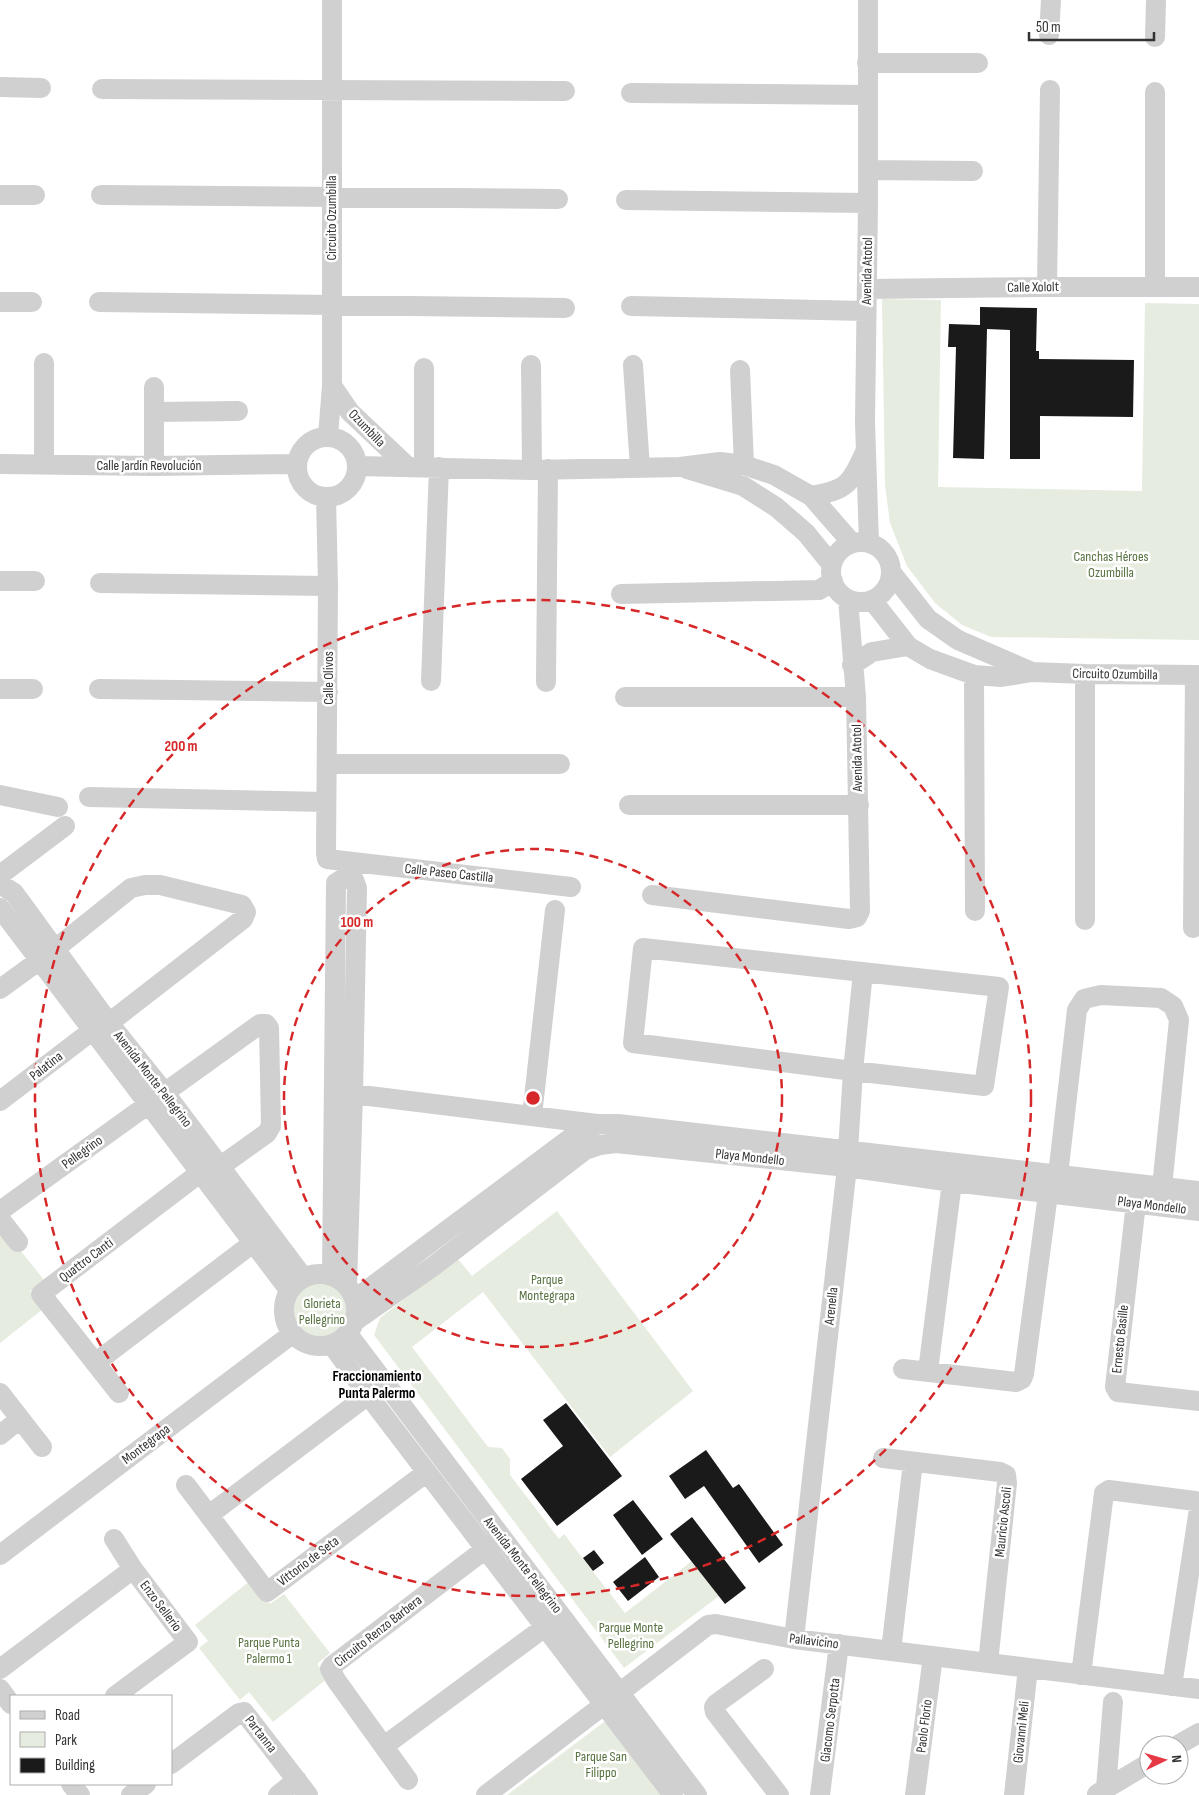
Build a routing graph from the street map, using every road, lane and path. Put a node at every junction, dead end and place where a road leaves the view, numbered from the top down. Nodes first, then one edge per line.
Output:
1 (332, 0) edge
2 (868, 0) edge
3 (1051, 0) edge
4 (1156, 0) edge
5 (1049, 35) dead end
6 (1155, 37) dead end
7 (867, 63) junction
8 (978, 63) dead end
9 (0, 88) edge
10 (41, 88) dead end
11 (102, 89) dead end
12 (331, 90) junction
13 (1050, 90) dead end
14 (565, 91) dead end
15 (1155, 92) dead end
16 (631, 93) dead end
17 (868, 96) junction
18 (868, 170) junction
19 (973, 172) dead end
20 (0, 194) edge
21 (35, 195) dead end
22 (101, 195) dead end
23 (331, 198) junction
24 (558, 199) dead end
25 (626, 200) dead end
26 (868, 203) junction
27 (1047, 287) junction
28 (1155, 287) junction
29 (1199, 287) edge
30 (867, 289) junction
31 (0, 302) edge
32 (32, 302) dead end
33 (100, 302) dead end
34 (331, 306) junction
35 (631, 306) dead end
36 (565, 308) dead end
37 (866, 311) junction
38 (44, 363) dead end
39 (531, 365) dead end
40 (633, 365) dead end
41 (424, 368) dead end
42 (740, 370) dead end
43 (332, 386) junction
44 (154, 387) dead end
45 (238, 411) dead end
46 (154, 412) junction
47 (328, 436) junction
48 (866, 450) junction
49 (0, 464) edge
50 (44, 464) junction
51 (297, 464) junction
52 (744, 465) junction
53 (154, 466) junction
54 (358, 466) junction
55 (423, 467) junction
56 (680, 467) junction
57 (640, 468) junction
58 (540, 469) junction
59 (812, 496) junction
60 (326, 497) junction
61 (861, 543) junction
62 (892, 572) junction
63 (832, 573) junction
64 (0, 581) edge
65 (35, 581) dead end
66 (100, 583) dead end
67 (328, 586) junction
68 (621, 594) dead end
69 (848, 599) junction
70 (872, 600) junction
71 (908, 646) junction
72 (852, 665) junction
73 (1032, 672) junction
74 (1085, 674) junction
75 (1197, 675) edge
76 (974, 676) junction
77 (431, 681) dead end
78 (546, 682) dead end
79 (0, 689) edge
80 (33, 689) dead end
81 (99, 689) dead end
82 (328, 692) junction
83 (856, 696) junction
84 (625, 697) dead end
85 (327, 764) junction
86 (560, 764) dead end
87 (0, 795) edge
88 (89, 797) dead end
89 (326, 802) junction
90 (629, 805) dead end
91 (859, 805) junction
92 (58, 807) dead end
93 (65, 826) dead end
94 (327, 859) joint
95 (0, 875) edge
96 (0, 884) edge
97 (571, 887) dead end
98 (652, 895) dead end
99 (0, 908) edge
100 (555, 910) dead end
101 (975, 910) dead end
102 (1085, 920) dead end
103 (1193, 928) dead end
104 (47, 954) junction
105 (863, 972) junction
106 (0, 989) edge
107 (101, 1026) junction
108 (853, 1071) junction
109 (165, 1093) junction
110 (333, 1094) junction
111 (353, 1094) junction
112 (0, 1101) edge
113 (148, 1105) junction
114 (532, 1116) junction
115 (599, 1124) junction
116 (847, 1159) junction
117 (221, 1166) junction
118 (201, 1172) junction
119 (1058, 1175) junction
120 (952, 1182) junction
121 (1162, 1187) junction
122 (1199, 1191) edge
123 (1048, 1194) junction
124 (1136, 1203) junction
125 (496, 1205) junction
126 (0, 1211) edge
127 (1199, 1211) edge
128 (0, 1219) edge
129 (18, 1242) dead end
130 (254, 1243) junction
131 (296, 1283) junction
132 (345, 1286) junction
133 (292, 1334) junction
134 (345, 1334) junction
135 (95, 1363) junction
136 (903, 1369) dead end
137 (928, 1371) junction
138 (0, 1393) edge
139 (119, 1393) dead end
140 (368, 1394) junction
141 (1199, 1401) edge
142 (20, 1419) junction
143 (0, 1435) edge
144 (42, 1447) dead end
145 (883, 1458) dead end
146 (912, 1462) junction
147 (427, 1472) junction
148 (186, 1485) dead end
149 (1199, 1509) edge
150 (209, 1515) junction
151 (502, 1537) junction
152 (114, 1539) dead end
153 (486, 1549) junction
154 (0, 1555) edge
155 (133, 1569) junction
156 (545, 1627) junction
157 (794, 1639) junction
158 (839, 1644) junction
159 (891, 1651) junction
160 (933, 1656) junction
161 (988, 1663) junction
162 (1028, 1668) junction
163 (0, 1669) edge
164 (764, 1669) dead end
165 (1081, 1675) junction
166 (1172, 1686) junction
167 (0, 1689) edge
168 (1199, 1689) edge
169 (620, 1692) junction
170 (116, 1695) edge
171 (1113, 1702) dead end
172 (10, 1703) edge
173 (604, 1704) junction
174 (384, 1746) junction
175 (172, 1763) edge
176 (1139, 1769) edge
177 (408, 1780) dead end
178 (72, 1785) edge
179 (145, 1785) edge
180 (302, 1788) edge
181 (1100, 1792) edge
182 (80, 1795) edge
183 (131, 1795) edge
184 (278, 1795) edge
185 (486, 1795) edge
186 (673, 1795) edge
187 (697, 1795) edge
188 (779, 1795) edge
189 (820, 1795) edge
190 (916, 1795) edge
191 (1014, 1795) edge

1 - 12 street, Circuito Ozumbilla
2 - 7 street, Avenida Atotol
3 - 5 street
4 - 6 street
7 - 8 street
7 - 17 street, Avenida Atotol
9 - 10 street
11 - 12 street
12 - 14 street
12 - 23 street, Circuito Ozumbilla
13 - 27 street
15 - 28 street
16 - 17 street
17 - 18 street, Avenida Atotol
18 - 19 street
18 - 26 street, Avenida Atotol
20 - 21 street
22 - 23 street
23 - 24 street
23 - 34 street, Circuito Ozumbilla
25 - 26 street
26 - 30 street, Avenida Atotol
27 - 28 street, Calle Xololt
27 - 30 street, Calle Xololt
28 - 29 street, Calle Xololt
30 - 37 street, Avenida Atotol
31 - 32 street
33 - 34 street
34 - 36 street
34 - 43 street, Circuito Ozumbilla
35 - 37 street
37 - 48 street, Avenida Atotol
38 - 50 street
39 - 58 street
40 - 57 street
41 - 55 street
42 - 52 street
43 - 47 street, Circuito Ozumbilla
43 - 55 street, Ozumbilla
44 - 46 street
45 - 46 street
46 - 53 street
47 - 51 street
47 - 54 street
48 - 59 street
48 - 61 street, Avenida Atotol
49 - 50 street, Calle Jardín Revolución
50 - 53 street, Calle Jardín Revolución
51 - 53 street, Calle Jardín Revolución
51 - 60 street
52 - 56 street
52 - 59 street
54 - 55 street
54 - 60 street
55 - 58 street
55 - 77 street
56 - 57 street
56 - 63 street
57 - 58 street
58 - 78 street
59 - 61 street
60 - 67 street, Calle Olivos
61 - 62 street
61 - 63 street
62 - 70 street
62 - 73 street, Circuito Ozumbilla
63 - 68 street
63 - 69 street
64 - 65 street
66 - 67 street
67 - 82 street, Calle Olivos
69 - 70 street
69 - 72 street, Avenida Atotol
70 - 71 street, Circuito Ozumbilla
71 - 72 street
71 - 76 street, Circuito Ozumbilla
72 - 83 street, Avenida Atotol
73 - 74 street, Circuito Ozumbilla
73 - 76 street, Circuito Ozumbilla
74 - 75 street, Circuito Ozumbilla
74 - 102 street
75 - 103 street
76 - 101 street
79 - 80 street
81 - 82 street
82 - 85 street, Calle Olivos
83 - 84 street
83 - 91 street, Avenida Atotol
85 - 86 street
85 - 89 street, Calle Olivos
87 - 92 street
88 - 89 street
89 - 94 street, Calle Olivos
90 - 91 street
91 - 98 street, Avenida Atotol
93 - 95 street
94 - 97 street, Calle Paseo Castilla
96 - 104 street, Avenida Monte Pellegrino
99 - 104 street, Avenida Monte Pellegrino
100 - 114 street
104 - 106 street
104 - 107 street, Avenida Monte Pellegrino
104 - 107 street, Palatina
105 - 108 street, Arenella
105 - 108 street
105 - 108 street
107 - 109 street, Avenida Monte Pellegrino
107 - 112 street, Palatina
107 - 113 street, Avenida Monte Pellegrino
108 - 116 street, Arenella
109 - 113 street, Pellegrino
109 - 117 street, Avenida Monte Pellegrino
109 - 117 street, Pellegrino
110 - 111 street
110 - 111 street
110 - 132 street
111 - 114 street
111 - 132 street
113 - 118 street, Avenida Monte Pellegrino
113 - 126 street, Pellegrino
114 - 115 street
115 - 116 street, Playa Mondello
115 - 125 street, Playa Mondello
116 - 119 street, Playa Mondello
116 - 120 street, Playa Mondello
116 - 125 street, Playa Mondello
116 - 157 street, Arenella
117 - 131 street, Avenida Monte Pellegrino
118 - 130 street, Avenida Monte Pellegrino
118 - 135 street, Quattro Canti
119 - 121 street, Playa Mondello
119 - 121 street
120 - 123 street, Playa Mondello
120 - 137 street
121 - 122 street, Playa Mondello
123 - 124 street, Playa Mondello
123 - 137 street
124 - 127 street, Playa Mondello
124 - 141 street, Ernesto Basille
125 - 132 street, Playa Mondello
125 - 134 street, Playa Mondello
128 - 129 street
130 - 131 street, Avenida Monte Pellegrino
130 - 135 street
131 - 132 street
131 - 133 street
132 - 134 street
133 - 134 street
133 - 154 street, Montegrapa
134 - 140 street, Avenida Monte Pellegrino
134 - 151 street, Avenida Monte Pellegrino
135 - 139 street, Quattro Canti
136 - 137 street
138 - 142 street
140 - 147 street, Avenida Monte Pellegrino
140 - 150 street
142 - 143 street
142 - 144 street
145 - 146 street, Mauricio Ascoli
146 - 159 street
146 - 161 street, Mauricio Ascoli
147 - 150 street, Vittorio de Seta
147 - 153 street, Avenida Monte Pellegrino
148 - 150 street, Vittorio de Seta
149 - 165 street
149 - 166 street
151 - 153 street, Circuito Renzo Barbera
151 - 169 street, Avenida Monte Pellegrino
152 - 155 street, Enzo Sellerio
153 - 156 street, Avenida Monte Pellegrino
153 - 174 street, Circuito Renzo Barbera
155 - 163 street, Enzo Sellerio
155 - 170 street, Enzo Sellerio
156 - 173 street, Avenida Monte Pellegrino
156 - 174 street
157 - 158 street, Pallavicino
157 - 169 street, Pallavicino
158 - 159 street, Pallavicino
158 - 189 street, Giacomo Serpotta
159 - 160 street, Pallavicino
160 - 161 street, Pallavicino
160 - 190 street, Paolo Florio
161 - 162 street, Pallavicino
162 - 165 street, Pallavicino
162 - 191 street, Giovanni Meli
164 - 188 street
165 - 166 street, Pallavicino
166 - 168 street, Pallavicino
167 - 172 street
169 - 173 street, Pallavicino
169 - 187 street, Avenida Monte Pellegrino
171 - 181 street
173 - 185 street, Pallavicino
173 - 186 street, Avenida Monte Pellegrino
174 - 177 street, Circuito Renzo Barbera
175 - 180 street, Partanna
176 - 181 street
178 - 182 street
179 - 183 street
180 - 184 street, Partanna

